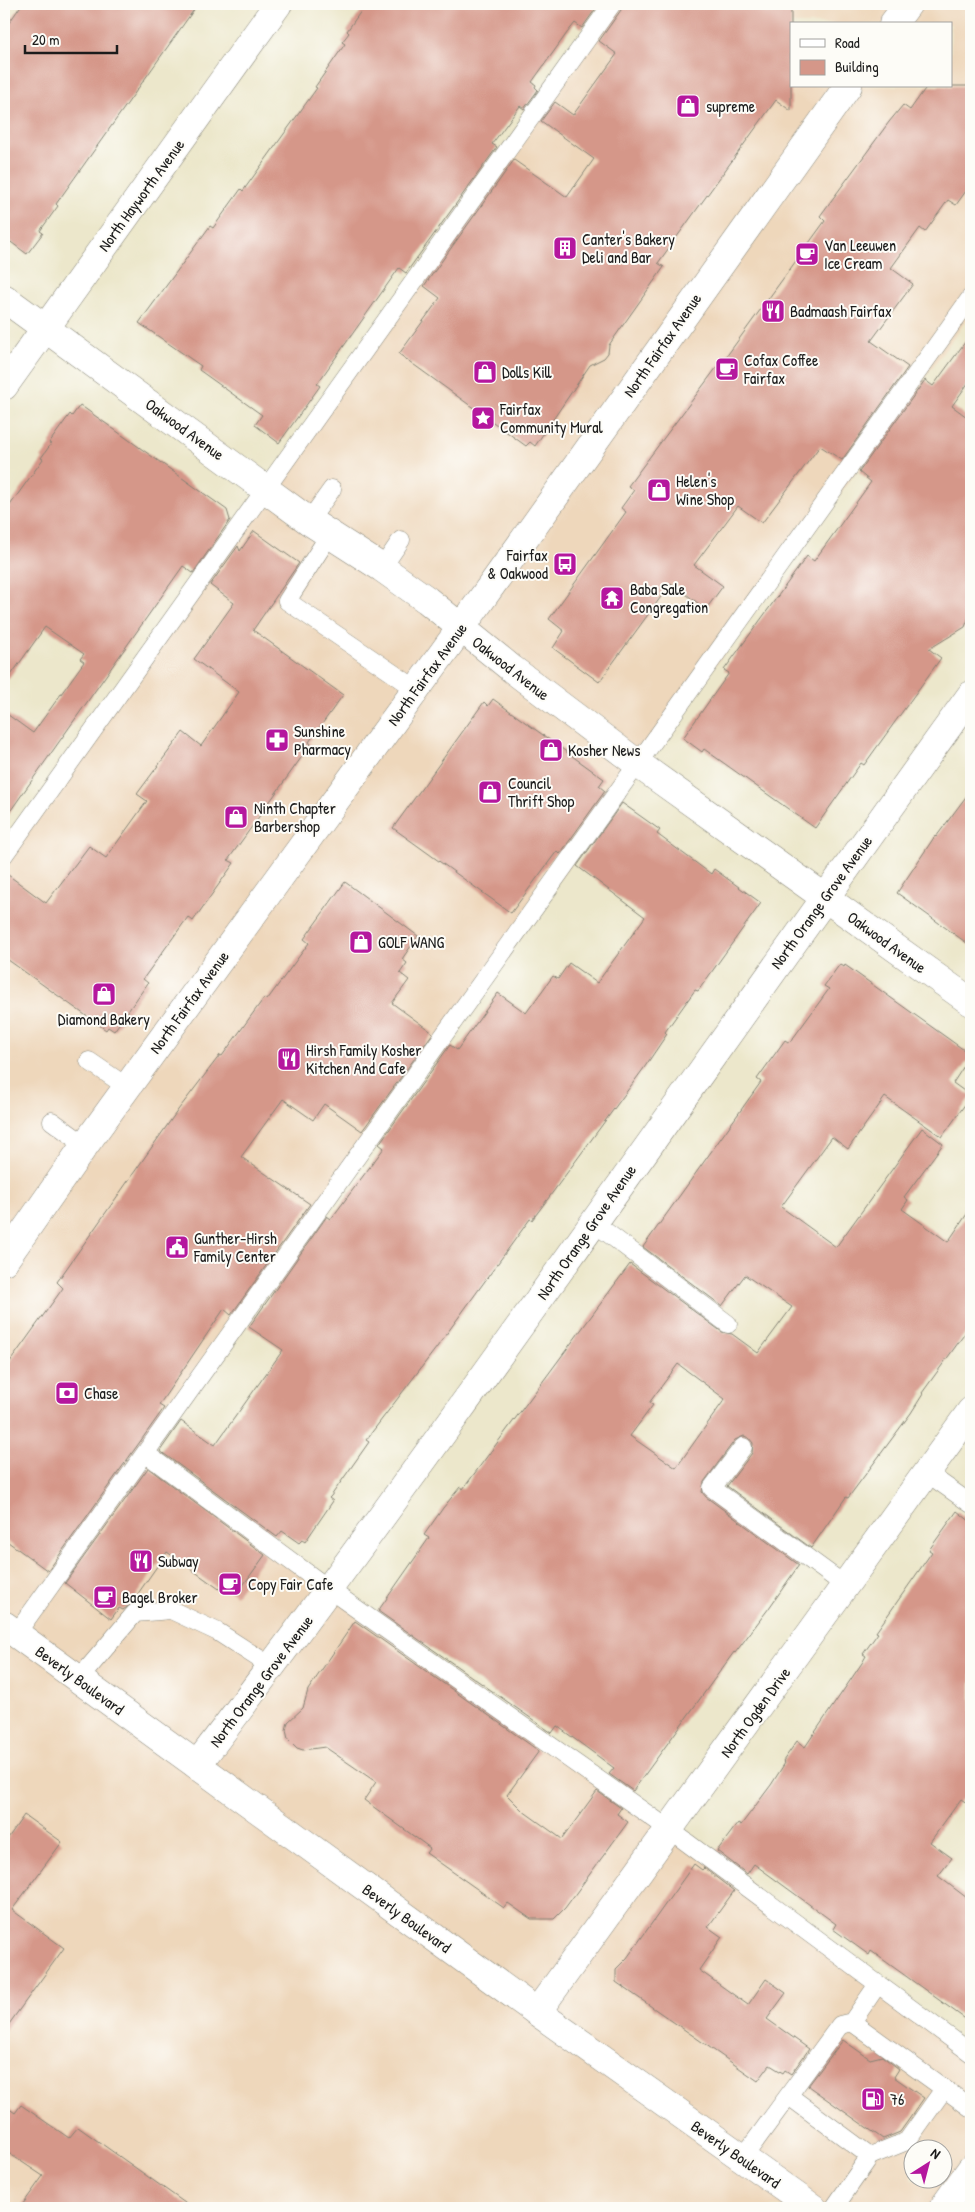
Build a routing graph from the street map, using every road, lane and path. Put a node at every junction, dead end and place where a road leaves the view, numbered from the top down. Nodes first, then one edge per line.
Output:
1 (278, 4) edge
2 (612, 4) edge
3 (908, 4) edge
4 (894, 22) edge
5 (847, 88) edge
6 (971, 297) edge
7 (4, 298) edge
8 (45, 328) junction
9 (4, 386) edge
10 (265, 488) junction
11 (332, 489) dead end
12 (320, 528) junction
13 (401, 540) dead end
14 (382, 568) junction
15 (461, 628) junction
16 (416, 690) junction
17 (971, 695) edge
18 (638, 764) junction
19 (4, 855) edge
20 (825, 897) junction
21 (971, 1002) edge
22 (90, 1061) dead end
23 (127, 1087) junction
24 (52, 1121) dead end
25 (85, 1145) junction
26 (593, 1222) junction
27 (4, 1261) edge
28 (728, 1324) dead end
29 (971, 1412) edge
30 (743, 1447) dead end
31 (145, 1453) junction
32 (926, 1473) junction
33 (971, 1504) edge
34 (846, 1586) junction
35 (330, 1590) junction
36 (10, 1629) edge
37 (272, 1667) junction
38 (79, 1679) junction
39 (197, 1766) junction
40 (670, 1830) junction
41 (878, 1984) junction
42 (537, 2012) junction
43 (852, 2022) junction
44 (971, 2053) edge
45 (944, 2089) junction
46 (789, 2096) junction
47 (971, 2108) edge
48 (870, 2156) junction
49 (742, 2159) junction
50 (971, 2169) edge
51 (813, 2208) edge
52 (834, 2208) edge
53 (943, 2208) edge

1 - 8 street, North Hayworth Avenue
2 - 10 lane
3 - 4 street
5 - 15 street, North Fairfax Avenue
6 - 18 lane
7 - 8 street, Oakwood Avenue
8 - 9 street, North Hayworth Avenue
8 - 10 street, Oakwood Avenue
10 - 12 street, Oakwood Avenue
10 - 19 lane
11 - 12 lane
12 - 14 street, Oakwood Avenue
12 - 16 lane
13 - 14 lane
14 - 15 street, Oakwood Avenue
15 - 16 street, North Fairfax Avenue
15 - 18 street, Oakwood Avenue
16 - 23 street, North Fairfax Avenue
17 - 20 street, North Orange Grove Avenue
18 - 20 street, Oakwood Avenue
18 - 31 lane
20 - 21 street, Oakwood Avenue
20 - 26 street, North Orange Grove Avenue
22 - 23 lane
23 - 25 street, North Fairfax Avenue
24 - 25 lane
25 - 27 street, North Fairfax Avenue
26 - 28 lane
26 - 35 street, North Orange Grove Avenue
29 - 32 street, North Ogden Drive
30 - 34 lane
31 - 35 lane
31 - 36 lane
32 - 33 lane
32 - 34 street, North Ogden Drive
34 - 40 street, North Ogden Drive
35 - 37 street, North Orange Grove Avenue
35 - 40 lane
36 - 38 street, Beverly Boulevard
37 - 38 lane
37 - 39 street, North Orange Grove Avenue
38 - 39 street, Beverly Boulevard
39 - 42 street, Beverly Boulevard
40 - 41 lane
40 - 42 street, North Ogden Drive
41 - 43 lane
41 - 44 lane
42 - 49 street, Beverly Boulevard
43 - 45 lane
43 - 46 lane
45 - 47 lane
45 - 48 lane
46 - 48 lane
46 - 49 lane
48 - 52 lane
49 - 51 street, Beverly Boulevard
50 - 53 street

